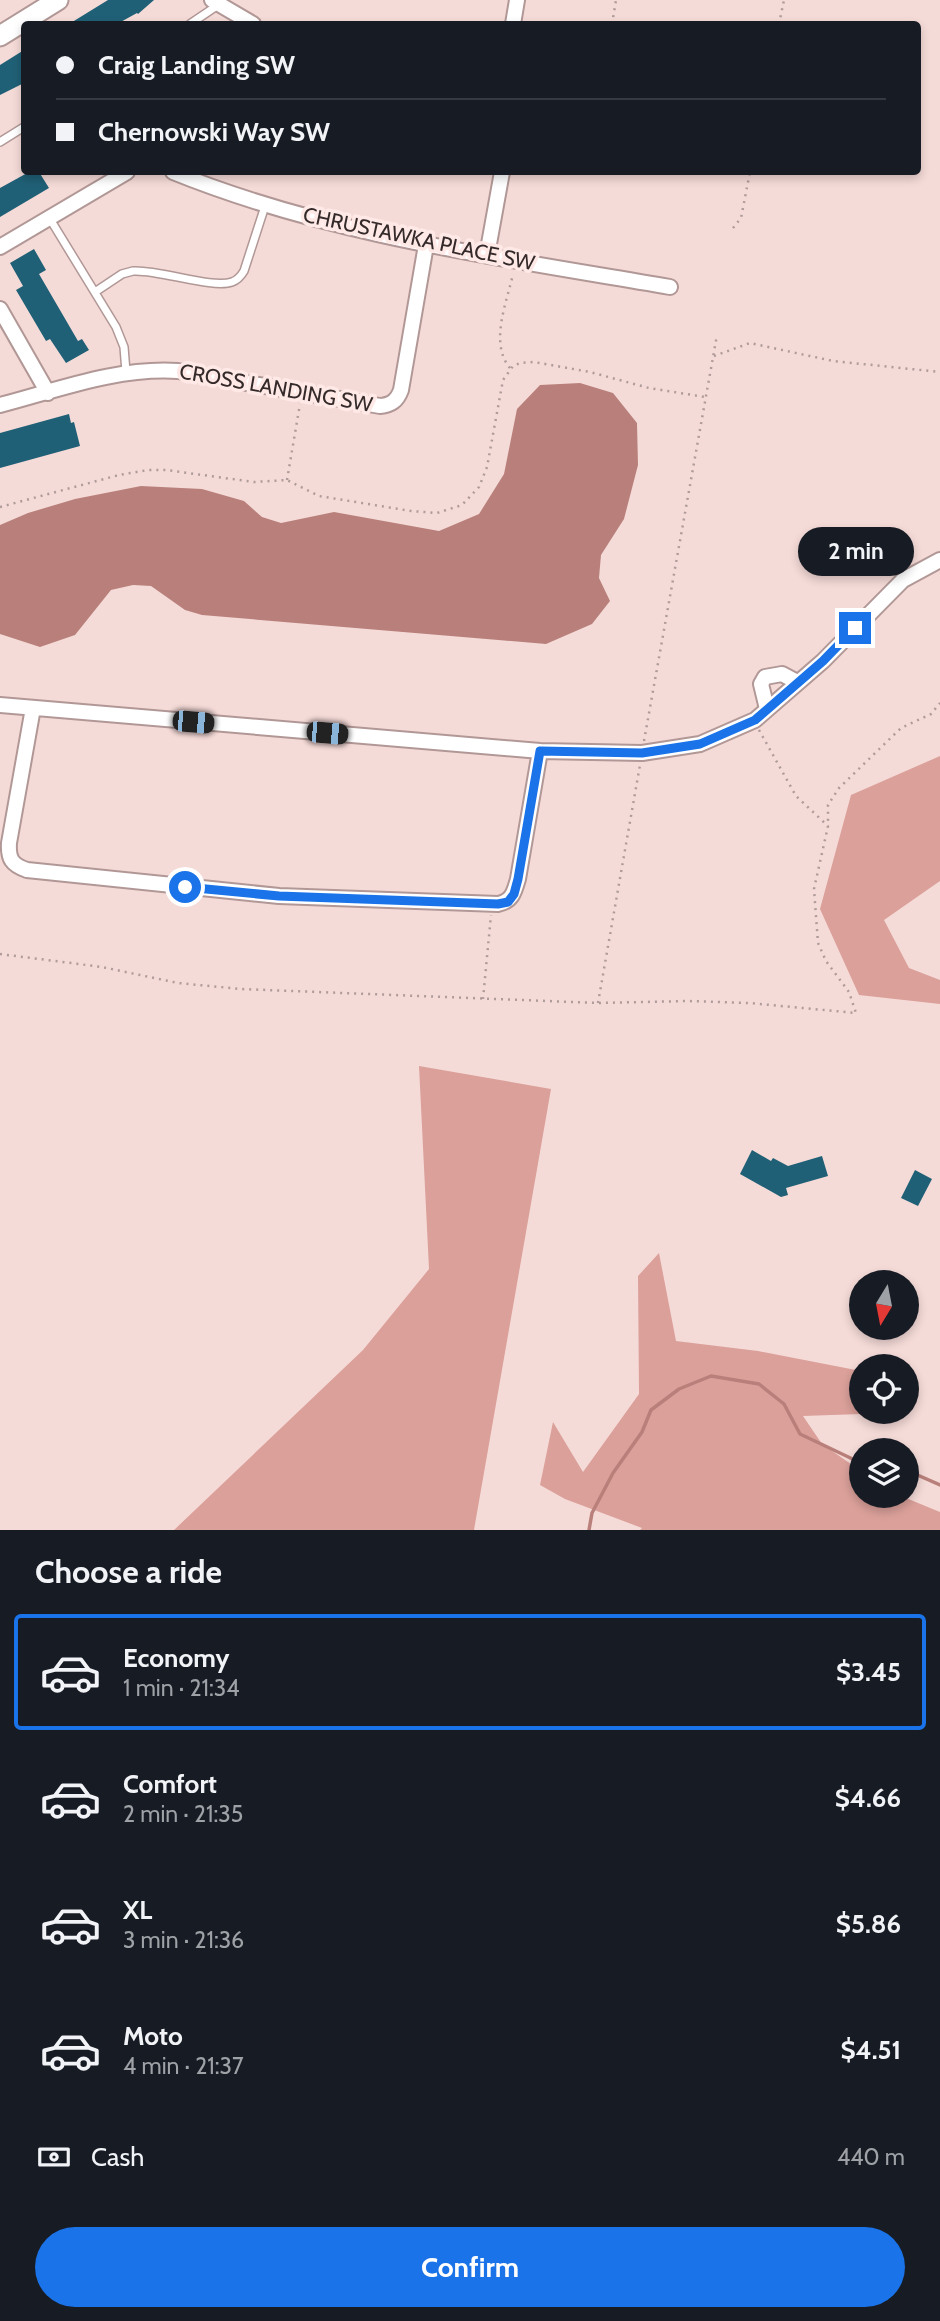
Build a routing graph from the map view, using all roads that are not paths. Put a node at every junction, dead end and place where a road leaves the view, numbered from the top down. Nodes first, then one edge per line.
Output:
1 (58, 0) edge
2 (517, 0) edge
3 (218, 1) edge
4 (24, 21) edge
5 (194, 21) edge
6 (248, 21) edge
7 (514, 21) edge
8 (21, 23) edge
9 (0, 36) edge
10 (21, 129) edge
11 (0, 142) edge
12 (122, 175) edge
13 (181, 175) edge
14 (501, 175) edge
15 (265, 206) junction
16 (50, 219) junction
17 (426, 245) junction
18 (0, 247) edge
19 (487, 255) junction
20 (670, 287) dead end
21 (95, 292) junction
22 (0, 309) edge
23 (126, 372) junction
24 (48, 393) junction
25 (0, 405) edge
26 (940, 560) edge
27 (797, 682) junction
28 (0, 705) edge
29 (33, 708) junction
30 (767, 709) junction
31 (540, 751) junction

1 - 4 street
2 - 7 street
3 - 5 lane
3 - 6 street
8 - 9 street
10 - 11 lane
12 - 16 street
13 - 15 street, CHRUSTAWKA PLACE SW
14 - 19 street
15 - 17 street, CHRUSTAWKA PLACE SW
15 - 21 lane
16 - 18 street
16 - 21 lane
17 - 19 street, CHRUSTAWKA PLACE SW
17 - 23 street, CROSS LANDING SW
19 - 20 street, CHRUSTAWKA PLACE SW
21 - 23 lane
22 - 24 street
23 - 24 street, CROSS LANDING SW
24 - 25 street, CROSS LANDING SW
26 - 27 street
27 - 30 street
27 - 30 street
28 - 29 street
29 - 31 street
29 - 31 street
30 - 31 street

